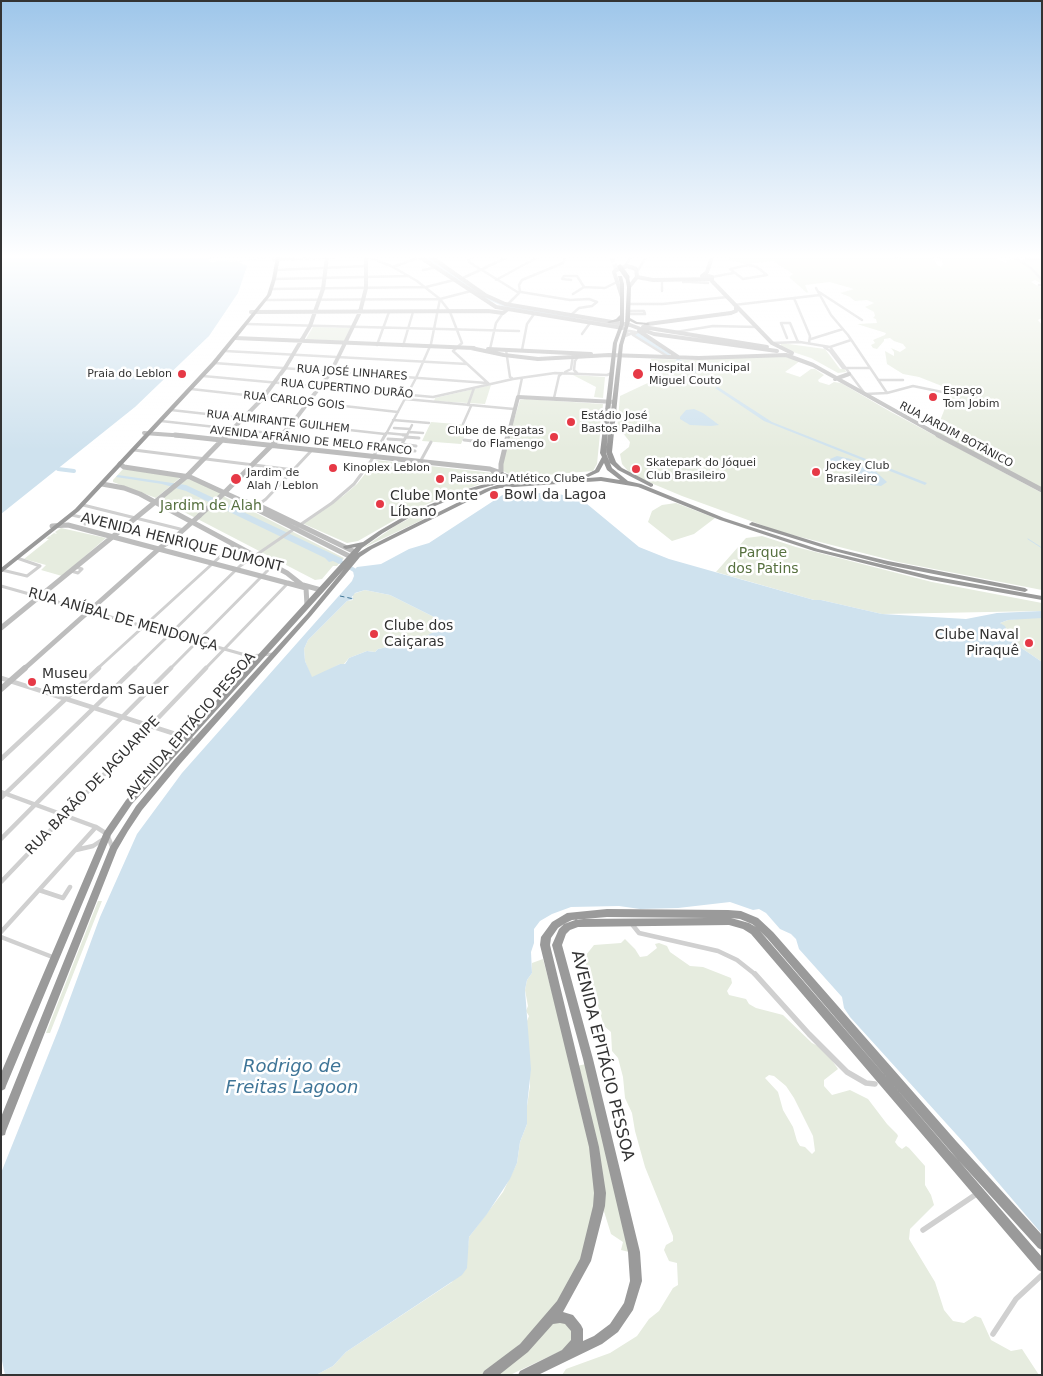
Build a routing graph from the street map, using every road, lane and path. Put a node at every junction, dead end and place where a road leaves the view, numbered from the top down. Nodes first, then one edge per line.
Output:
1 (245, 321) edge
2 (248, 321) edge
3 (312, 321) edge
4 (357, 321) edge
5 (386, 321) edge
6 (410, 321) edge
7 (437, 321) edge
8 (454, 321) edge
9 (497, 321) edge
10 (529, 321) edge
11 (579, 321) edge
12 (605, 321) edge
13 (611, 321) edge
14 (613, 321) edge
15 (615, 321) edge
16 (625, 321) edge
17 (627, 321) edge
18 (629, 321) edge
19 (681, 321) edge
20 (751, 321) edge
21 (804, 321) edge
22 (836, 321) edge
23 (609, 322) junction
24 (590, 323) junction
25 (246, 324) junction
26 (310, 326) junction
27 (757, 327) junction
28 (238, 328) junction
29 (354, 328) junction
30 (383, 328) junction
31 (408, 329) junction
32 (436, 329) junction
33 (843, 329) junction
34 (457, 330) junction
35 (643, 330) junction
36 (494, 331) junction
37 (519, 331) dead end
38 (676, 332) junction
39 (582, 334) dead end
40 (811, 337) junction
41 (235, 338) junction
42 (708, 338) junction
43 (787, 338) dead end
44 (851, 340) junction
45 (302, 341) junction
46 (700, 341) junction
47 (792, 342) junction
48 (798, 342) junction
49 (346, 343) junction
50 (772, 343) junction
51 (810, 343) junction
52 (377, 344) junction
53 (403, 346) junction
54 (430, 346) junction
55 (456, 347) junction
56 (830, 347) junction
57 (471, 348) junction
58 (490, 349) junction
59 (765, 349) junction
60 (506, 350) junction
61 (522, 350) junction
62 (224, 351) junction
63 (569, 352) junction
64 (580, 353) junction
65 (617, 353) junction
66 (672, 353) junction
67 (784, 353) junction
68 (662, 354) junction
69 (794, 354) junction
70 (294, 355) junction
71 (507, 356) junction
72 (752, 356) junction
73 (655, 357) junction
74 (339, 358) junction
75 (575, 358) junction
76 (682, 358) junction
77 (423, 362) junction
78 (214, 363) junction
79 (467, 364) junction
80 (285, 368) junction
81 (869, 368) junction
82 (846, 369) junction
83 (331, 372) junction
84 (612, 372) junction
85 (562, 373) junction
86 (579, 374) junction
87 (849, 374) junction
88 (203, 376) junction
89 (416, 378) junction
90 (522, 378) junction
91 (837, 378) junction
92 (513, 379) junction
93 (878, 380) junction
94 (903, 380) dead end
95 (274, 383) junction
96 (489, 384) junction
97 (322, 387) junction
98 (474, 388) junction
99 (191, 389) junction
100 (887, 393) junction
101 (447, 394) junction
102 (864, 394) junction
103 (952, 394) dead end
104 (408, 395) junction
105 (263, 397) junction
106 (433, 397) junction
107 (518, 397) junction
108 (554, 398) junction
109 (405, 400) junction
110 (611, 401) junction
111 (309, 402) junction
112 (431, 402) junction
113 (443, 403) junction
114 (470, 406) junction
115 (514, 409) junction
116 (171, 410) junction
117 (398, 412) junction
118 (244, 418) junction
119 (393, 420) junction
120 (161, 421) junction
121 (429, 423) dead end
122 (293, 424) junction
123 (463, 424) dead end
124 (412, 425) dead end
125 (394, 428) dead end
126 (234, 429) junction
127 (147, 432) junction
128 (261, 432) dead end
129 (385, 433) junction
130 (423, 433) dead end
131 (407, 435) junction
132 (419, 438) dead end
133 (388, 439) dead end
134 (223, 440) junction
135 (464, 440) dead end
136 (241, 442) junction
137 (431, 442) dead end
138 (386, 445) dead end
139 (401, 445) junction
140 (503, 445) junction
141 (273, 446) junction
142 (416, 446) dead end
143 (134, 450) junction
144 (312, 450) junction
145 (416, 451) dead end
146 (373, 457) junction
147 (205, 458) junction
148 (604, 458) junction
149 (420, 462) junction
150 (120, 464) junction
151 (254, 465) junction
152 (476, 468) junction
153 (294, 470) junction
154 (588, 475) junction
155 (187, 476) junction
156 (501, 476) junction
157 (618, 477) junction
158 (103, 481) junction
159 (628, 482) junction
160 (492, 483) junction
161 (651, 485) junction
162 (487, 490) junction
163 (1042, 490) edge
164 (225, 493) junction
165 (154, 503) junction
166 (436, 503) junction
167 (82, 505) junction
168 (258, 505) junction
169 (450, 509) junction
170 (412, 514) junction
171 (72, 515) junction
172 (135, 518) junction
173 (423, 522) junction
174 (192, 523) junction
175 (61, 524) junction
176 (85, 524) dead end
177 (299, 524) junction
178 (52, 526) junction
179 (293, 528) junction
180 (184, 530) junction
181 (288, 532) joint
182 (112, 537) junction
183 (278, 539) joint
184 (234, 544) junction
185 (363, 544) junction
186 (346, 547) junction
187 (161, 549) junction
188 (834, 552) junction
189 (253, 555) junction
190 (353, 557) junction
191 (17, 558) junction
192 (212, 562) junction
193 (273, 566) junction
194 (2, 568) edge
195 (237, 569) junction
196 (343, 570) junction
197 (263, 576) junction
198 (938, 576) junction
199 (295, 579) junction
200 (289, 582) junction
201 (1, 586) edge
202 (304, 586) junction
203 (331, 589) junction
204 (320, 590) junction
205 (1042, 593) edge
206 (40, 596) junction
207 (1042, 598) edge
208 (307, 605) junction
209 (92, 611) junction
210 (144, 626) junction
211 (1, 628) edge
212 (171, 633) junction
213 (198, 641) junction
214 (226, 649) junction
215 (274, 654) junction
216 (260, 656) junction
217 (1, 678) edge
218 (11, 681) junction
219 (1, 690) edge
220 (67, 698) junction
221 (94, 707) junction
222 (123, 717) junction
223 (152, 726) junction
224 (186, 737) junction
225 (194, 745) junction
226 (1, 760) edge
227 (178, 761) junction
228 (162, 764) junction
229 (147, 780) junction
230 (158, 784) junction
231 (3, 795) edge
232 (36, 804) junction
233 (66, 815) junction
234 (96, 827) junction
235 (107, 834) junction
236 (1, 839) edge
237 (113, 849) junction
238 (76, 850) junction
239 (1, 882) edge
240 (70, 886) dead end
241 (40, 890) junction
242 (94, 896) junction
243 (80, 897) junction
244 (90, 907) junction
245 (73, 914) junction
246 (618, 918) junction
247 (636, 918) junction
248 (1, 932) edge
249 (1, 937) edge
250 (55, 958) junction
251 (31, 1053) junction
252 (14, 1054) junction
253 (875, 1084) dead end
254 (1, 1086) edge
255 (1, 1131) edge
256 (965, 1168) junction
257 (978, 1193) junction
258 (922, 1230) dead end
259 (1042, 1244) edge
260 (1042, 1266) edge
261 (1042, 1275) edge
262 (551, 1318) junction
263 (993, 1334) dead end
264 (563, 1357) junction
265 (488, 1375) edge
266 (524, 1375) edge

1 - 28 highway
2 - 25 highway
3 - 26 main road
4 - 29 main road
5 - 30 street
6 - 31 street
7 - 32 street
8 - 34 street
9 - 36 street
10 - 61 street
11 - 24 main road
12 - 23 main road
13 - 24 main road
14 - 23 highway
15 - 23 main road
16 - 65 highway
17 - 35 main road
18 - 35 highway
19 - 35 main road
20 - 27 main road
21 - 40 street
22 - 33 street
24 - 39 street
25 - 26 street
25 - 41 highway
26 - 29 street
26 - 45 main road
27 - 38 street
27 - 50 main road
28 - 41 highway
28 - 127 highway
29 - 30 street
29 - 49 main road
30 - 31 street
30 - 52 street
31 - 32 street
31 - 53 street
32 - 34 street
32 - 54 street
33 - 40 street
33 - 44 street
34 - 36 street
34 - 55 street
35 - 38 main road
35 - 46 main road
35 - 66 main road
35 - 68 street
36 - 37 street
36 - 58 street
38 - 42 main road
40 - 51 street
41 - 45 main road
41 - 62 highway
42 - 46 main road
42 - 59 main road
43 - 48 street
44 - 56 street
44 - 81 street
45 - 49 main road
45 - 70 main road
46 - 59 main road
47 - 48 street
47 - 50 street
47 - 82 street
48 - 51 street
49 - 52 main road
49 - 74 main road
50 - 59 main road
50 - 69 main road
51 - 56 street
52 - 53 main road
53 - 54 main road
54 - 55 main road
54 - 77 street
55 - 57 main road
55 - 79 street
56 - 82 street
57 - 58 main road
57 - 71 main road
58 - 60 main road
59 - 67 main road
59 - 72 main road
60 - 61 main road
60 - 71 street
61 - 63 main road
62 - 70 street
62 - 78 highway
63 - 64 main road
63 - 75 street
64 - 65 main road
64 - 75 street
65 - 73 main road
65 - 75 main road
65 - 84 highway
65 - 110 highway
66 - 68 street
66 - 76 main road
67 - 69 main road, RUA JARDIM BOTÂNICO
67 - 72 main road
67 - 91 main road, RUA JARDIM BOTÂNICO
68 - 73 street
69 - 91 main road, RUA JARDIM BOTÂNICO
70 - 74 street
70 - 80 main road
71 - 75 main road
71 - 92 street
72 - 76 main road
73 - 76 main road
74 - 77 street
74 - 83 main road
75 - 85 street
75 - 86 street
77 - 79 street
77 - 89 street
78 - 80 street, RUA JOSÉ LINHARES
78 - 88 highway
79 - 96 street
80 - 83 street, RUA JOSÉ LINHARES
80 - 95 main road
81 - 82 street
81 - 93 street
82 - 87 street
83 - 89 street, RUA JOSÉ LINHARES
83 - 97 main road
84 - 86 street
84 - 110 highway
85 - 86 street
85 - 90 street
85 - 108 street
87 - 91 main road
87 - 102 street
88 - 95 street, RUA CUPERTINO DURÃO
88 - 99 highway
89 - 96 street, RUA JOSÉ LINHARES
89 - 104 street
90 - 92 street
90 - 107 street
91 - 102 main road, RUA JARDIM BOTÂNICO
92 - 96 street
93 - 94 street
93 - 100 street
95 - 97 street, RUA CUPERTINO DURÃO
95 - 105 main road
96 - 98 street, RUA CUPERTINO DURÃO
97 - 104 street, RUA CUPERTINO DURÃO
97 - 111 main road
98 - 101 street, RUA CUPERTINO DURÃO
98 - 114 street
99 - 105 street, RUA CARLOS GOIS
99 - 116 highway
100 - 102 street
100 - 103 street
101 - 106 street, RUA CUPERTINO DURÃO
101 - 113 street
102 - 163 main road, RUA JARDIM BOTÂNICO
104 - 106 street, RUA CUPERTINO DURÃO
104 - 109 street
105 - 111 street, RUA CARLOS GOIS
105 - 118 main road
106 - 112 street
107 - 108 main road
107 - 115 main road
108 - 110 main road
109 - 112 street
109 - 117 street
110 - 148 highway
110 - 161 highway
111 - 117 street, RUA CARLOS GOIS
111 - 122 main road
112 - 113 street
113 - 114 street
114 - 115 street
114 - 123 street
115 - 140 main road
116 - 118 street, RUA ALMIRANTE GUILHEM
116 - 120 highway
117 - 119 street
118 - 122 street, RUA ALMIRANTE GUILHEM
118 - 126 main road
119 - 121 street
119 - 129 street
120 - 126 street
120 - 127 highway
122 - 129 street, RUA ALMIRANTE GUILHEM
122 - 141 main road
124 - 131 street
125 - 131 street
126 - 134 main road
127 - 134 main road, AVENIDA AFRÂNIO DE MELO FRANCO
127 - 143 highway
127 - 158 highway
128 - 136 street
129 - 131 street, RUA ALMIRANTE GUILHEM
129 - 146 street
130 - 131 street
131 - 132 street
131 - 133 street
131 - 139 street
134 - 136 main road, AVENIDA AFRÂNIO DE MELO FRANCO
134 - 147 main road
135 - 140 street
136 - 141 main road, AVENIDA AFRÂNIO DE MELO FRANCO
137 - 149 street
138 - 139 street
139 - 142 street
139 - 145 street
140 - 156 main road
141 - 144 main road, AVENIDA AFRÂNIO DE MELO FRANCO
141 - 151 main road
143 - 147 street
143 - 150 highway
144 - 146 main road, AVENIDA AFRÂNIO DE MELO FRANCO
144 - 153 street
146 - 149 main road, AVENIDA AFRÂNIO DE MELO FRANCO
146 - 177 street
147 - 151 street
147 - 155 main road
148 - 154 highway
148 - 157 highway
149 - 152 main road, AVENIDA AFRÂNIO DE MELO FRANCO
150 - 155 main road
150 - 158 highway
151 - 153 street
151 - 164 main road
152 - 156 main road, AVENIDA AFRÂNIO DE MELO FRANCO
152 - 160 main road, AVENIDA AFRÂNIO DE MELO FRANCO
153 - 168 street
154 - 156 highway
154 - 157 highway
155 - 164 main road
155 - 165 main road
156 - 160 highway
156 - 162 highway
157 - 159 highway
157 - 161 highway
158 - 165 main road
158 - 167 highway
158 - 178 highway
159 - 162 highway
159 - 188 highway
160 - 166 highway
161 - 188 highway
162 - 169 highway
164 - 168 main road
164 - 174 main road, bridge
165 - 172 main road
165 - 174 main road
166 - 169 highway
166 - 170 highway
167 - 171 highway
167 - 172 street
168 - 177 main road
168 - 179 main road
169 - 173 highway
170 - 173 highway
170 - 185 highway
171 - 175 highway
171 - 176 street
172 - 180 street
172 - 182 main road
173 - 190 highway
174 - 180 main road
174 - 184 main road
175 - 178 main road, AVENIDA HENRIQUE DUMONT
175 - 182 main road, AVENIDA HENRIQUE DUMONT
175 - 191 highway
177 - 179 street
177 - 186 main road
178 - 194 highway
179 - 181 street
179 - 190 main road
180 - 187 main road
181 - 183 street
182 - 187 main road, AVENIDA HENRIQUE DUMONT
182 - 206 main road
183 - 189 street
184 - 189 main road
184 - 192 street
185 - 186 highway
185 - 190 highway
186 - 190 main road
187 - 192 main road, AVENIDA HENRIQUE DUMONT
187 - 209 main road
188 - 198 highway
189 - 193 main road
189 - 195 street
190 - 196 highway, AVENIDA EPITÁCIO PESSOA
191 - 194 highway
191 - 194 street
192 - 195 main road, AVENIDA HENRIQUE DUMONT
192 - 210 street
193 - 197 street
193 - 199 main road
195 - 197 main road, AVENIDA HENRIQUE DUMONT
195 - 212 street
196 - 203 highway, AVENIDA EPITÁCIO PESSOA
196 - 204 highway, AVENIDA EPITÁCIO PESSOA
197 - 200 main road, AVENIDA HENRIQUE DUMONT
197 - 213 street
198 - 205 highway
198 - 207 highway
199 - 200 main road
199 - 202 main road
200 - 202 main road, AVENIDA HENRIQUE DUMONT
200 - 214 street, RUA BARÃO DE JAGUARIPE
201 - 206 street, RUA ANÍBAL DE MENDONÇA
202 - 204 main road
202 - 208 main road
203 - 204 highway
203 - 215 highway, AVENIDA EPITÁCIO PESSOA
204 - 208 highway, AVENIDA EPITÁCIO PESSOA
206 - 209 street, RUA ANÍBAL DE MENDONÇA
206 - 211 main road
208 - 216 highway, AVENIDA EPITÁCIO PESSOA
209 - 210 street, RUA ANÍBAL DE MENDONÇA
209 - 218 main road
210 - 212 street, RUA ANÍBAL DE MENDONÇA
210 - 220 street
212 - 213 street, RUA ANÍBAL DE MENDONÇA
212 - 221 street
213 - 214 street, RUA ANÍBAL DE MENDONÇA
213 - 222 street
214 - 216 street, RUA ANÍBAL DE MENDONÇA
214 - 223 street, RUA BARÃO DE JAGUARIPE
215 - 216 street, RUA ANÍBAL DE MENDONÇA
215 - 225 highway, AVENIDA EPITÁCIO PESSOA
216 - 224 highway, AVENIDA EPITÁCIO PESSOA
217 - 218 street
218 - 219 main road
218 - 220 street
220 - 221 street
220 - 226 street
221 - 222 street
221 - 231 street
222 - 223 street
222 - 232 street
223 - 224 street
223 - 233 street, RUA BARÃO DE JAGUARIPE
224 - 225 street
224 - 228 highway, AVENIDA EPITÁCIO PESSOA
225 - 227 highway, AVENIDA EPITÁCIO PESSOA
227 - 228 highway
227 - 230 highway, AVENIDA EPITÁCIO PESSOA
228 - 229 highway, AVENIDA EPITÁCIO PESSOA
229 - 230 highway
229 - 235 highway, AVENIDA EPITÁCIO PESSOA
230 - 237 highway, AVENIDA EPITÁCIO PESSOA
231 - 232 street
232 - 233 street
232 - 236 street
233 - 234 street
233 - 239 street, RUA BARÃO DE JAGUARIPE
234 - 235 street
234 - 238 street
235 - 237 street
235 - 238 street
235 - 243 highway, AVENIDA EPITÁCIO PESSOA
237 - 242 highway, AVENIDA EPITÁCIO PESSOA
238 - 241 street
240 - 241 street
241 - 248 street
242 - 243 highway
242 - 244 highway, AVENIDA EPITÁCIO PESSOA
243 - 245 highway, AVENIDA EPITÁCIO PESSOA
244 - 245 highway
244 - 251 highway, AVENIDA EPITÁCIO PESSOA
245 - 250 highway, AVENIDA EPITÁCIO PESSOA
246 - 247 highway, AVENIDA EPITÁCIO PESSOA
246 - 262 highway, AVENIDA EPITÁCIO PESSOA
246 - 264 highway, AVENIDA EPITÁCIO PESSOA
247 - 253 street
247 - 256 highway, AVENIDA EPITÁCIO PESSOA
249 - 250 street
250 - 252 highway, AVENIDA EPITÁCIO PESSOA
251 - 252 highway
251 - 255 highway, AVENIDA EPITÁCIO PESSOA
252 - 254 highway, AVENIDA EPITÁCIO PESSOA
256 - 257 highway, AVENIDA EPITÁCIO PESSOA
256 - 259 highway, AVENIDA EPITÁCIO PESSOA
257 - 258 street
257 - 260 highway, AVENIDA EPITÁCIO PESSOA
261 - 263 street
262 - 264 highway
262 - 265 highway, AVENIDA EPITÁCIO PESSOA
264 - 266 highway, AVENIDA EPITÁCIO PESSOA

